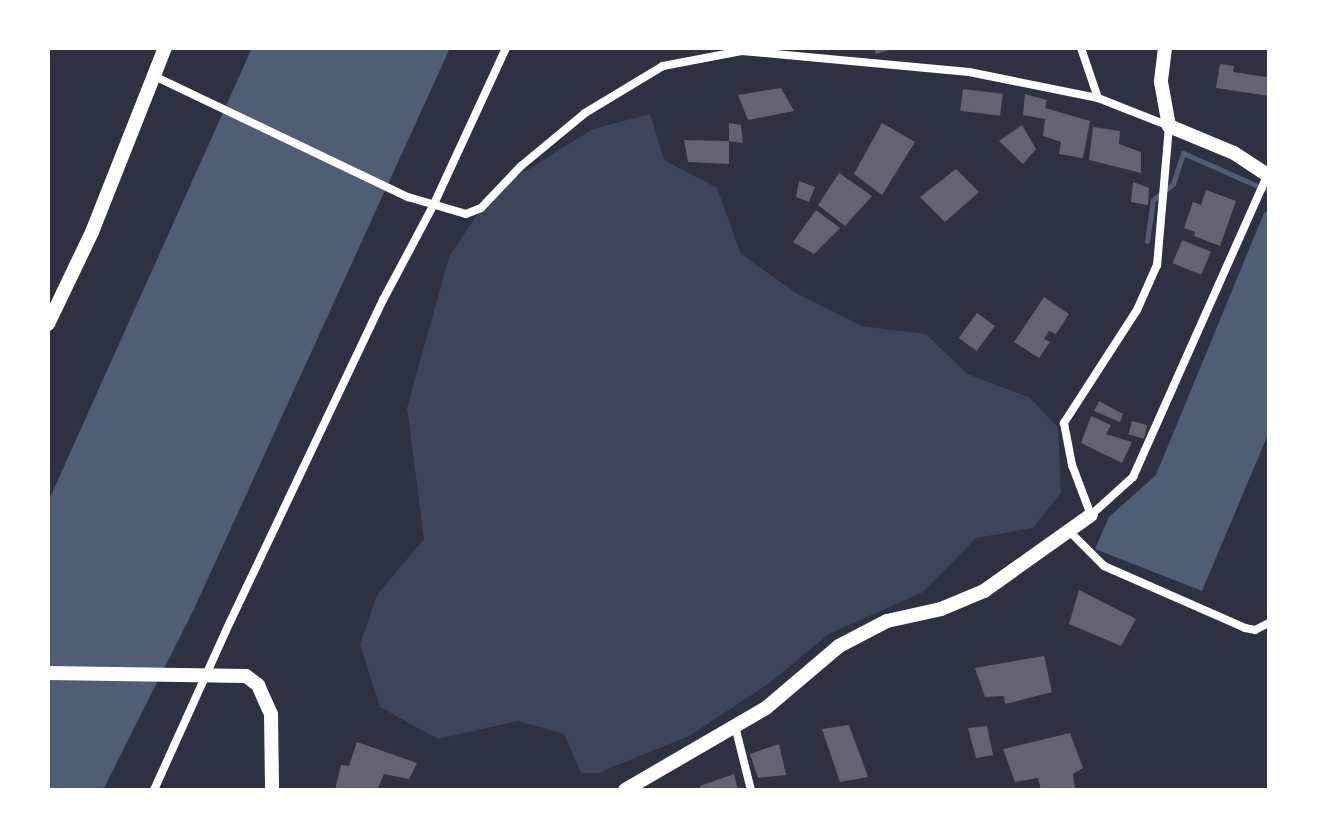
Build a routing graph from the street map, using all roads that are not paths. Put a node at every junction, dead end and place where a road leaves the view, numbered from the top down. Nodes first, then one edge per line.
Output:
1 (165, 48) edge
2 (506, 48) edge
3 (1081, 48) edge
4 (1165, 48) edge
5 (741, 50) edge
6 (152, 75) junction
7 (1098, 98) junction
8 (1169, 126) junction
9 (1268, 176) edge
10 (433, 206) junction
11 (48, 324) edge
12 (1091, 515) junction
13 (1070, 532) junction
14 (1269, 623) edge
15 (48, 673) edge
16 (735, 726) junction
17 (646, 785) edge
18 (154, 790) edge
19 (272, 790) edge
20 (625, 790) edge
21 (751, 790) edge

1 - 6 street
2 - 10 street
3 - 7 street
4 - 8 street
5 - 7 street
5 - 10 street
6 - 10 street
6 - 11 street
7 - 8 street
8 - 9 street
8 - 12 street
9 - 12 street
10 - 18 street
12 - 13 street
13 - 14 street
13 - 16 street
15 - 19 street
16 - 17 street
16 - 21 street
17 - 20 street

